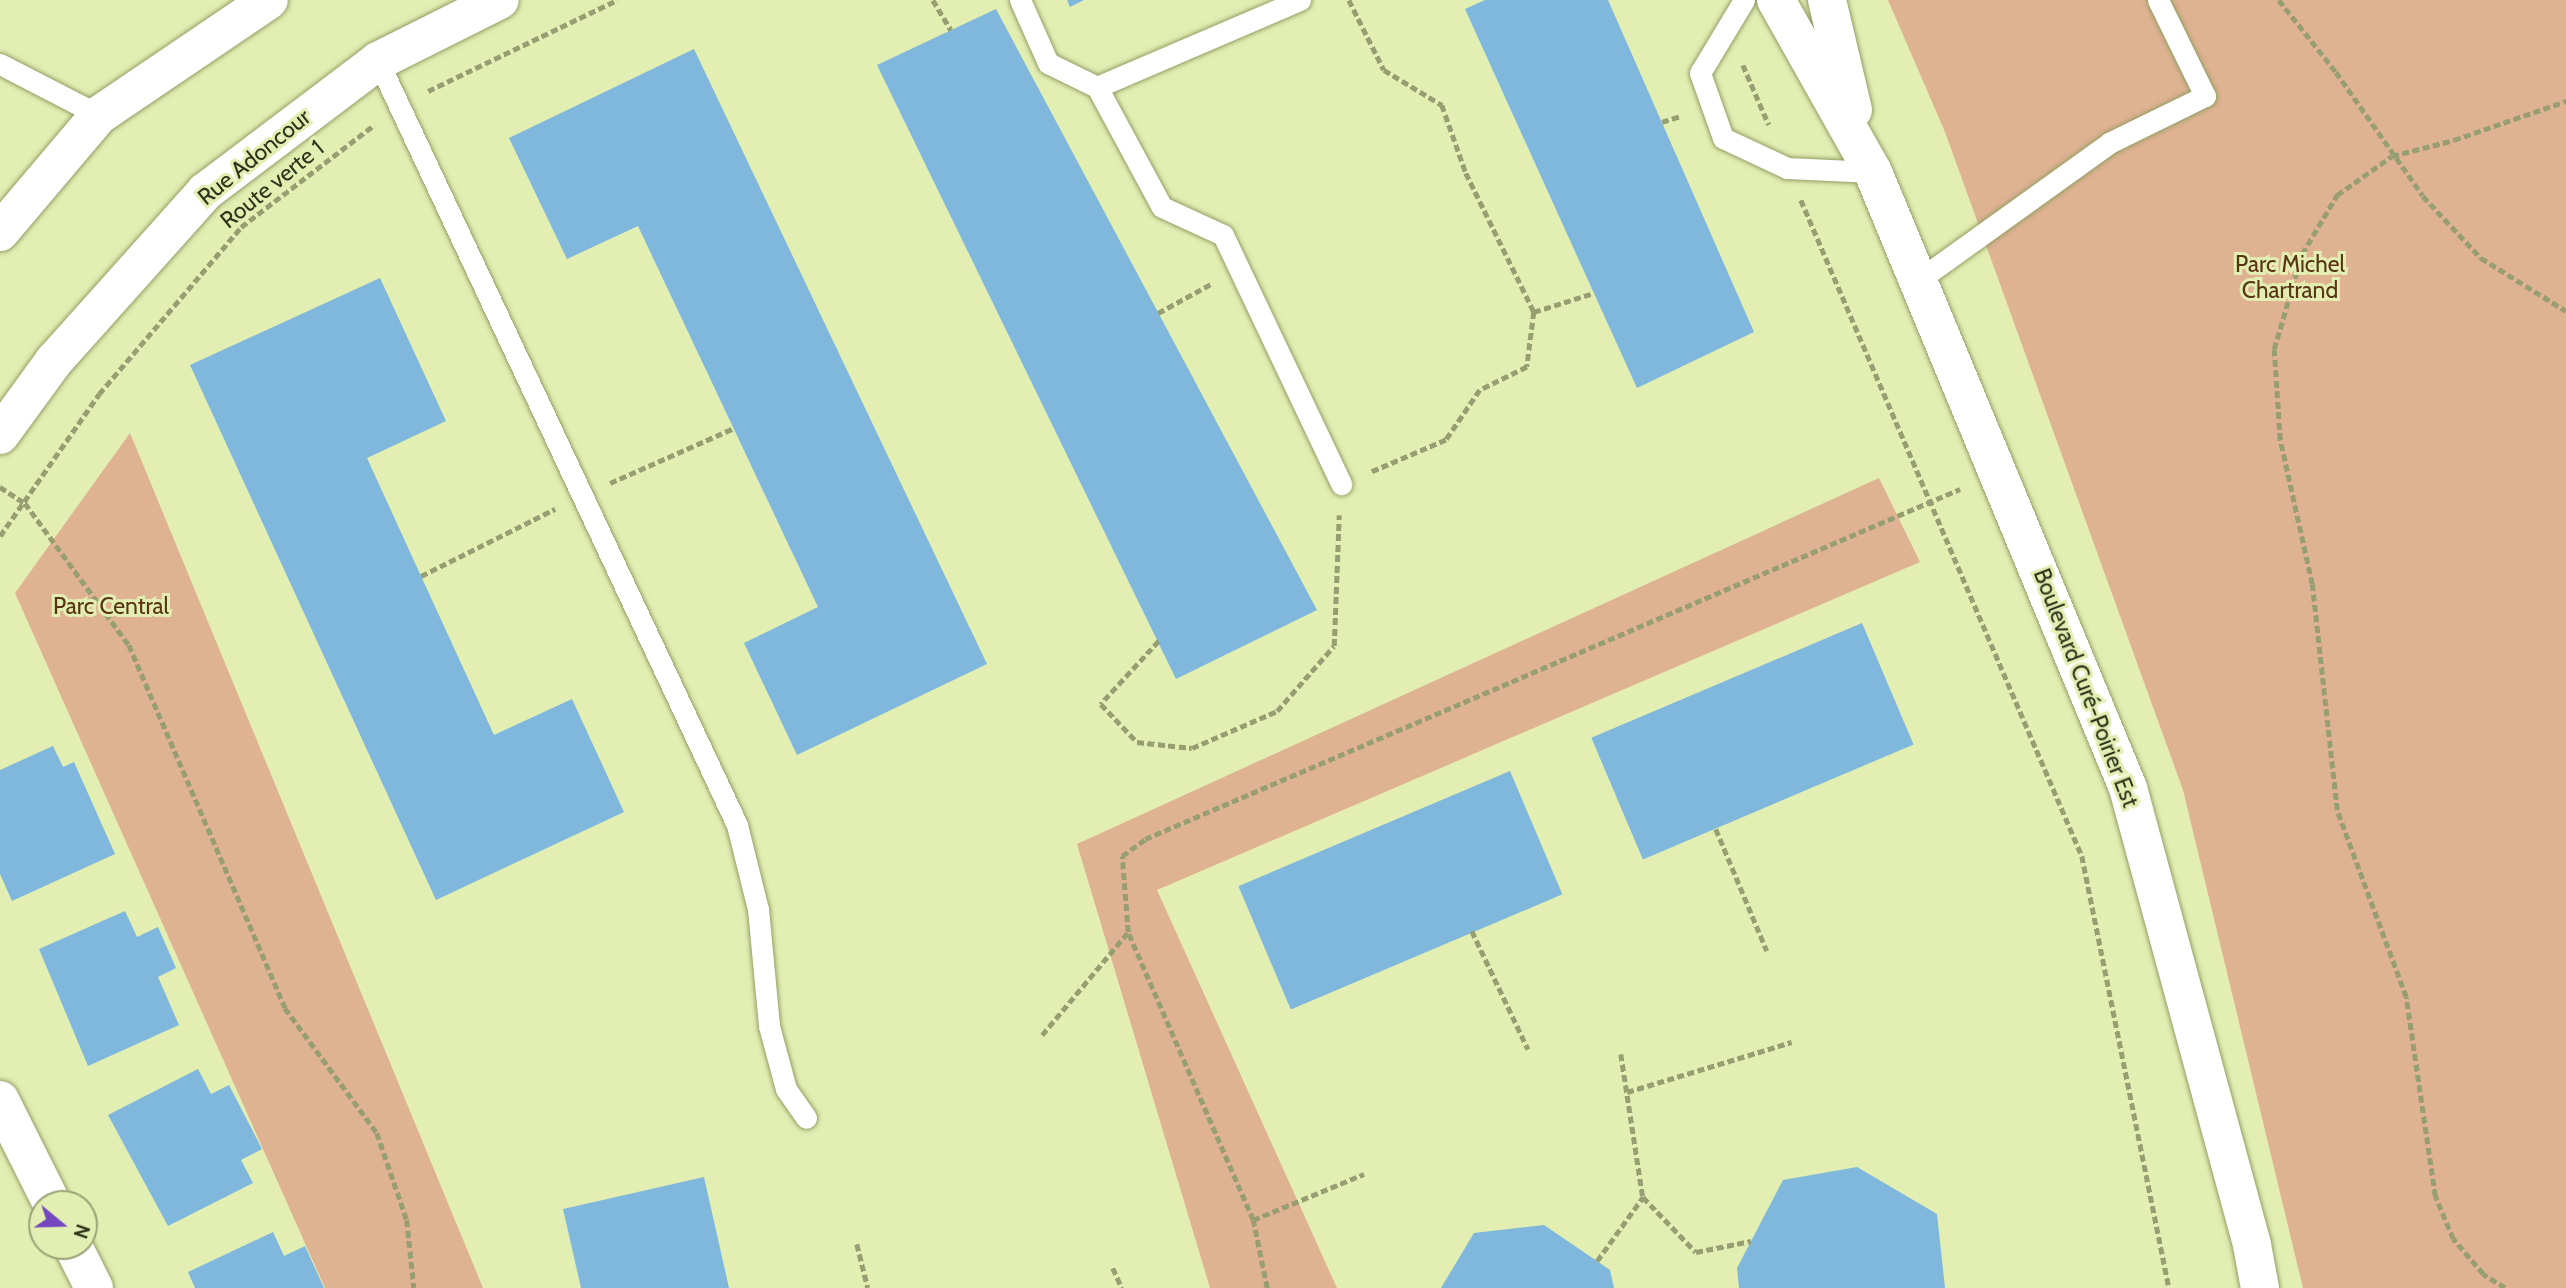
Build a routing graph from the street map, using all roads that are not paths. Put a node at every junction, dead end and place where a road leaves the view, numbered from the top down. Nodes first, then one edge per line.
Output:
1 (269, 0) edge
2 (500, 0) edge
3 (1020, 0) edge
4 (1300, 0) edge
5 (1744, 0) edge
6 (1776, 0) edge
7 (1827, 0) edge
8 (2158, 0) edge
9 (378, 61) junction
10 (0, 64) edge
11 (1097, 87) junction
12 (99, 116) junction
13 (1868, 161) junction
14 (0, 232) edge
15 (1920, 279) junction
16 (0, 435) edge
17 (1341, 484) road end
18 (0, 1100) edge
19 (806, 1118) dead end
20 (45, 1190) edge
21 (80, 1260) edge
22 (94, 1288) edge
23 (2260, 1288) edge

1 - 12 main road
2 - 9 main road, Rue Adoncour
3 - 11 lane
4 - 11 lane
5 - 13 lane
6 - 13 main road, Boulevard Curé-Poirier Est
7 - 13 main road, Boulevard Curé-Poirier Est
8 - 15 lane
9 - 16 main road, Rue Adoncour
9 - 19 lane
10 - 12 lane
11 - 17 lane
12 - 14 main road
13 - 15 main road, Boulevard Curé-Poirier Est
15 - 23 main road, Boulevard Curé-Poirier Est
18 - 20 main road
21 - 22 main road

